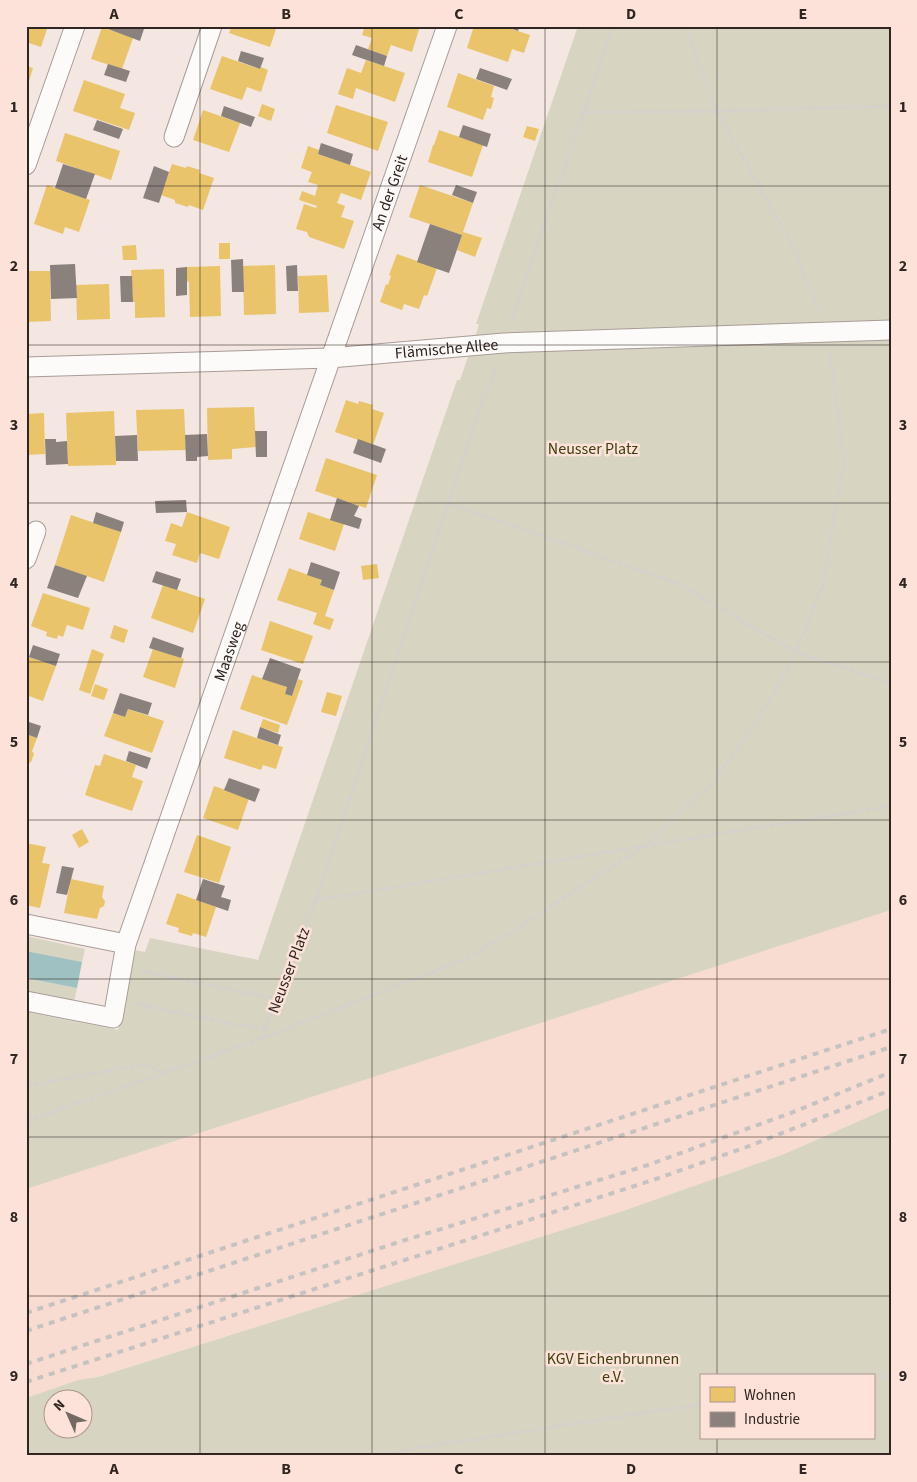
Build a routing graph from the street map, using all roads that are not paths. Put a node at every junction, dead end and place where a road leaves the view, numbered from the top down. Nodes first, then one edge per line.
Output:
1 (75, 26) edge
2 (212, 26) edge
3 (447, 26) edge
4 (174, 136) dead end
5 (26, 165) edge
6 (891, 330) edge
7 (330, 358) junction
8 (26, 367) edge
9 (36, 530) dead end
10 (26, 558) edge
11 (26, 924) edge
12 (126, 944) junction
13 (26, 1001) edge

1 - 5 street
2 - 4 street
3 - 7 street, An der Greit
6 - 7 street, Flämische Allee
7 - 8 street, Flämische Allee
7 - 12 street, Maasweg
9 - 10 street
11 - 12 street
12 - 13 street, Maasweg

